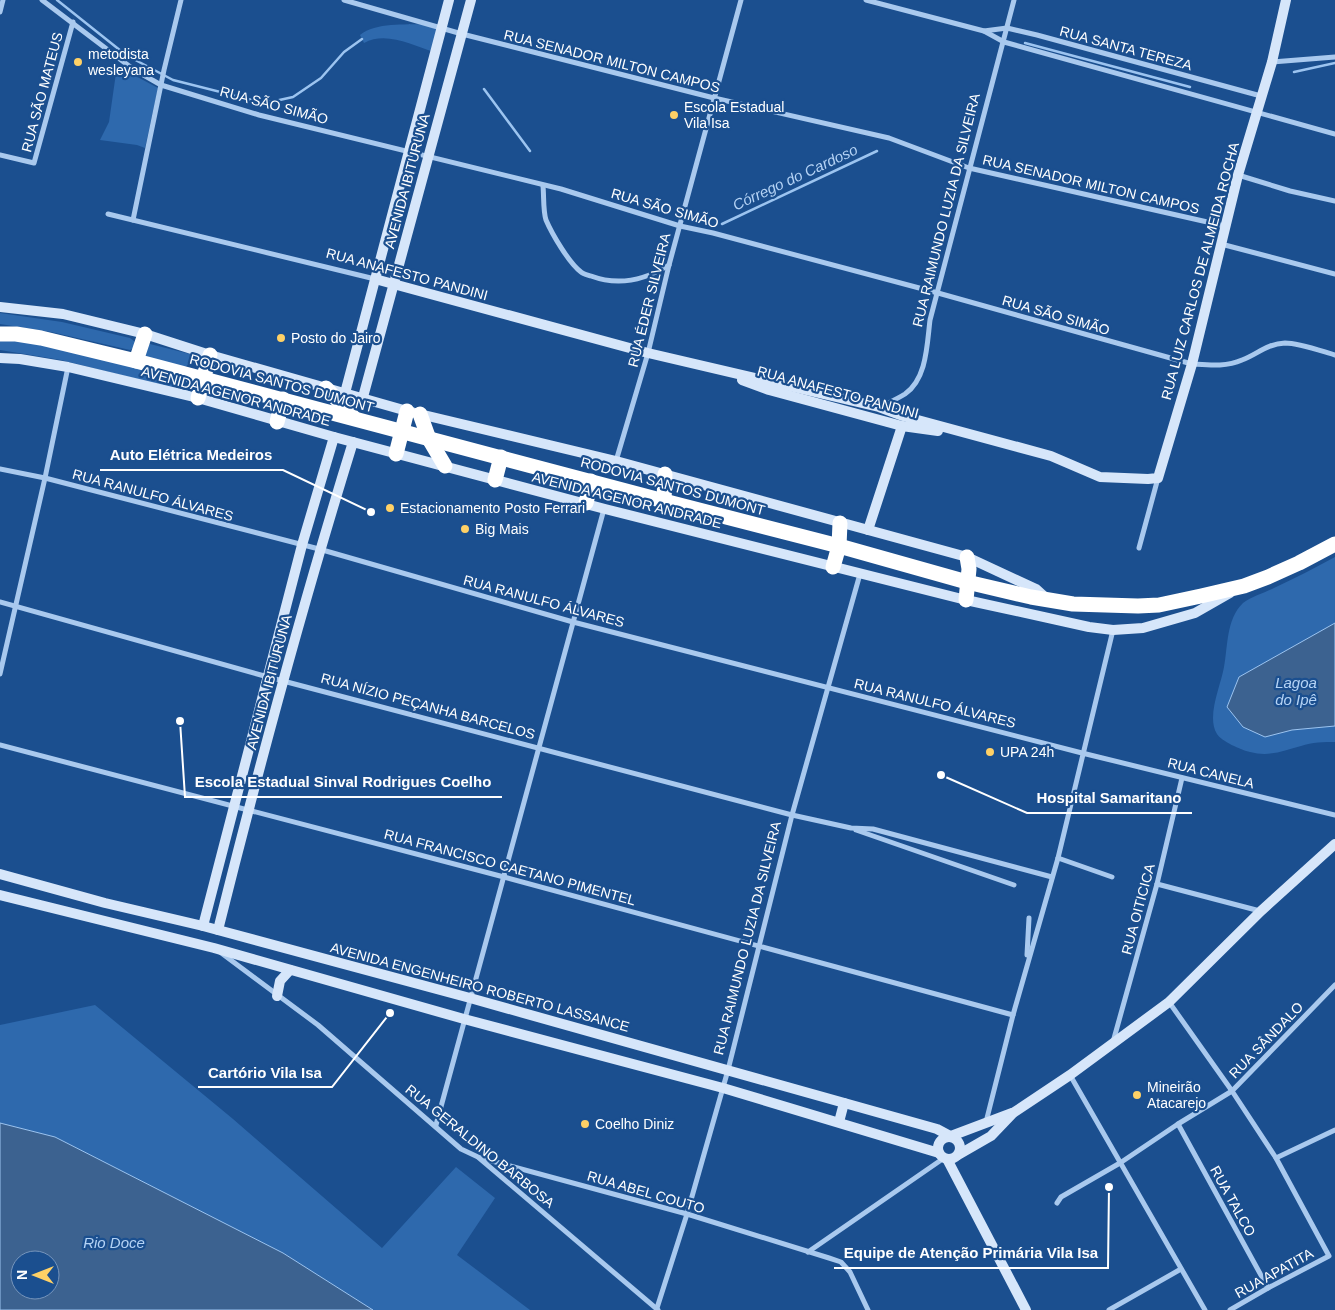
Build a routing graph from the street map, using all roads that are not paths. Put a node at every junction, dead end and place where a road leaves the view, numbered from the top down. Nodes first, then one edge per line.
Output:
1 (3, 0) edge
2 (42, 0) edge
3 (181, 0) edge
4 (344, 0) edge
5 (449, 0) edge
6 (471, 0) edge
7 (741, 0) edge
8 (866, 0) edge
9 (1014, 0) edge
10 (1286, 0) edge
11 (0, 12) edge
12 (73, 22) junction
13 (442, 28) junction
14 (1007, 28) junction
15 (984, 32) junction
16 (462, 34) junction
17 (1004, 42) junction
18 (1335, 57) edge
19 (1272, 62) junction
20 (161, 85) junction
21 (1261, 96) junction
22 (714, 98) junction
23 (1257, 111) junction
24 (1335, 134) edge
25 (409, 151) junction
26 (0, 154) edge
27 (428, 157) junction
28 (970, 168) junction
29 (1238, 175) junction
30 (543, 186) junction
31 (1335, 201) edge
32 (108, 214) dead end
33 (133, 220) junction
34 (680, 226) junction
35 (1225, 226) junction
36 (1222, 244) junction
37 (668, 265) junction
38 (1335, 274) edge
39 (375, 279) junction
40 (394, 284) junction
41 (938, 293) junction
42 (0, 307) edge
43 (0, 334) edge
44 (145, 334) junction
45 (648, 353) junction
46 (210, 355) junction
47 (1335, 355) edge
48 (0, 358) edge
49 (136, 360) junction
50 (698, 364) junction
51 (1192, 364) junction
52 (68, 366) junction
53 (204, 379) junction
54 (326, 388) junction
55 (345, 393) junction
56 (363, 397) junction
57 (198, 398) junction
58 (284, 400) junction
59 (879, 407) junction
60 (413, 412) junction
61 (354, 418) junction
62 (277, 422) junction
63 (902, 426) junction
64 (402, 432) junction
65 (974, 435) junction
66 (334, 437) junction
67 (429, 439) junction
68 (353, 442) junction
69 (396, 454) junction
70 (501, 457) junction
71 (616, 461) junction
72 (445, 466) junction
73 (0, 469) edge
74 (665, 474) junction
75 (45, 478) junction
76 (1158, 478) junction
77 (495, 480) junction
78 (591, 481) junction
79 (664, 501) junction
80 (586, 503) junction
81 (604, 508) junction
82 (840, 523) junction
83 (868, 530) junction
84 (1335, 544) edge
85 (302, 545) junction
86 (839, 546) junction
87 (1139, 548) dead end
88 (319, 549) junction
89 (967, 557) junction
90 (833, 567) junction
91 (860, 574) junction
92 (967, 582) junction
93 (1244, 586) junction
94 (966, 600) junction
95 (1048, 600) junction
96 (0, 602) edge
97 (16, 605) junction
98 (573, 622) junction
99 (1113, 630) junction
100 (0, 674) edge
101 (268, 677) junction
102 (284, 680) junction
103 (829, 688) junction
104 (0, 745) edge
105 (540, 747) junction
106 (1082, 753) junction
107 (1182, 778) junction
108 (234, 805) junction
109 (248, 809) junction
110 (1335, 814) edge
111 (792, 815) junction
112 (851, 828) junction
113 (1335, 844) edge
114 (1058, 858) junction
115 (0, 874) edge
116 (1112, 876) dead end
117 (504, 877) junction
118 (1052, 877) junction
119 (1157, 884) junction
120 (1014, 885) dead end
121 (0, 895) edge
122 (105, 903) junction
123 (1261, 911) junction
124 (1029, 918) dead end
125 (102, 920) junction
126 (203, 926) junction
127 (218, 930) junction
128 (759, 946) junction
129 (214, 948) junction
130 (290, 970) junction
131 (1026, 970) junction
132 (1335, 985) edge
133 (277, 996) junction
134 (470, 998) junction
135 (1169, 1002) junction
136 (1013, 1015) junction
137 (464, 1019) junction
138 (1112, 1045) junction
139 (728, 1070) junction
140 (1070, 1075) junction
141 (723, 1088) junction
142 (1232, 1091) junction
143 (844, 1103) junction
144 (1013, 1113) junction
145 (839, 1122) junction
146 (986, 1122) junction
147 (1178, 1124) junction
148 (436, 1125) junction
149 (1335, 1130) edge
150 (950, 1136) junction
151 (958, 1155) junction
152 (478, 1157) junction
153 (943, 1157) junction
154 (1276, 1158) junction
155 (1120, 1163) junction
156 (1058, 1203) dead end
157 (686, 1214) junction
158 (808, 1252) junction
159 (1181, 1269) junction
160 (1268, 1288) junction
161 (658, 1309) edge
162 (868, 1310) edge
163 (1026, 1310) edge
164 (1109, 1310) edge
165 (1205, 1310) edge
166 (1230, 1310) edge

1 - 11 street
2 - 12 street, RUA SÃO SIMÃO
3 - 20 street
4 - 13 street, RUA SENADOR MILTON CAMPOS
5 - 13 street, AVENIDA IBITURUNA
6 - 16 street, AVENIDA IBITURUNA
7 - 22 street, RUA ÉDER SILVEIRA
8 - 15 street, RUA SANTA TEREZA
9 - 14 street, RUA RAIMUNDO LUZIA DA SILVEIRA
10 - 19 street, RUA LUIZ CARLOS DE ALMEIDA ROCHA
12 - 20 street, RUA SÃO SIMÃO
12 - 26 street, RUA SÃO MATEUS
13 - 16 street, RUA SENADOR MILTON CAMPOS
13 - 25 street, AVENIDA IBITURUNA
14 - 15 street, RUA SANTA TEREZA
14 - 17 street, RUA RAIMUNDO LUZIA DA SILVEIRA
14 - 21 street, RUA SANTA TEREZA
15 - 17 street, RUA SANTA TEREZA
16 - 22 street, RUA SENADOR MILTON CAMPOS
16 - 27 street, AVENIDA IBITURUNA
17 - 23 street, RUA SANTA TEREZA
17 - 28 street, RUA RAIMUNDO LUZIA DA SILVEIRA
18 - 19 street
19 - 21 street, RUA LUIZ CARLOS DE ALMEIDA ROCHA
20 - 25 street, RUA SÃO SIMÃO
20 - 33 street
21 - 23 street, RUA LUIZ CARLOS DE ALMEIDA ROCHA
22 - 28 street, RUA SENADOR MILTON CAMPOS
22 - 34 street, RUA ÉDER SILVEIRA
23 - 24 street, RUA SANTA TEREZA
23 - 29 street, RUA LUIZ CARLOS DE ALMEIDA ROCHA
25 - 27 street, RUA SÃO SIMÃO
25 - 39 street, AVENIDA IBITURUNA
27 - 30 street, RUA SÃO SIMÃO
27 - 40 street, AVENIDA IBITURUNA
28 - 35 street, RUA SENADOR MILTON CAMPOS
28 - 41 street, RUA RAIMUNDO LUZIA DA SILVEIRA
29 - 31 street
29 - 35 street, RUA LUIZ CARLOS DE ALMEIDA ROCHA
30 - 34 street, RUA SÃO SIMÃO
30 - 37 street
32 - 33 street, RUA ANAFESTO PANDINI
33 - 39 street, RUA ANAFESTO PANDINI
34 - 37 street, RUA ÉDER SILVEIRA
34 - 41 street, RUA SÃO SIMÃO
35 - 36 street, RUA LUIZ CARLOS DE ALMEIDA ROCHA
36 - 38 street
36 - 51 street, RUA LUIZ CARLOS DE ALMEIDA ROCHA
37 - 45 street, RUA ÉDER SILVEIRA
39 - 40 street, RUA ANAFESTO PANDINI
39 - 55 street, AVENIDA IBITURUNA
40 - 45 street, RUA ANAFESTO PANDINI
40 - 56 street, AVENIDA IBITURUNA
41 - 51 street, RUA SÃO SIMÃO
41 - 59 street, RUA RAIMUNDO LUZIA DA SILVEIRA
42 - 44 street
43 - 49 highway, RODOVIA SANTOS DUMONT
44 - 46 street
44 - 49 highway
45 - 50 street, RUA ANAFESTO PANDINI
45 - 71 street, RUA ÉDER SILVEIRA
46 - 53 highway
46 - 54 street
47 - 51 street, RUA SÃO SIMÃO
48 - 52 street, AVENIDA AGENOR ANDRADE
49 - 53 highway, RODOVIA SANTOS DUMONT
50 - 59 street, RUA ANAFESTO PANDINI
50 - 63 street, RUA ANAFESTO PANDINI
51 - 76 street, RUA LUIZ CARLOS DE ALMEIDA ROCHA
52 - 57 street, AVENIDA AGENOR ANDRADE
52 - 75 street
53 - 57 highway
53 - 58 highway, RODOVIA SANTOS DUMONT
54 - 55 street
54 - 61 highway
55 - 56 street
56 - 60 street
57 - 62 street, AVENIDA AGENOR ANDRADE
58 - 61 highway, RODOVIA SANTOS DUMONT
58 - 62 highway
59 - 65 street, RUA ANAFESTO PANDINI
60 - 64 highway
60 - 67 highway
60 - 71 street
61 - 64 highway, RODOVIA SANTOS DUMONT
62 - 66 street, AVENIDA AGENOR ANDRADE
63 - 65 street, RUA ANAFESTO PANDINI
63 - 83 street
64 - 67 highway, RODOVIA SANTOS DUMONT
64 - 69 highway
65 - 76 street, RUA ANAFESTO PANDINI
66 - 68 street, AVENIDA AGENOR ANDRADE
66 - 85 street, AVENIDA IBITURUNA
67 - 70 highway, RODOVIA SANTOS DUMONT
67 - 72 highway
68 - 69 street, AVENIDA AGENOR ANDRADE
68 - 88 street, AVENIDA IBITURUNA
69 - 72 street, AVENIDA AGENOR ANDRADE
70 - 77 highway
70 - 78 highway, RODOVIA SANTOS DUMONT
71 - 74 street
72 - 77 street, AVENIDA AGENOR ANDRADE
73 - 75 street, RUA RANULFO ÁLVARES
74 - 79 highway
74 - 82 street
75 - 85 street, RUA RANULFO ÁLVARES
75 - 97 street
76 - 87 street, RUA LUIZ CARLOS DE ALMEIDA ROCHA
77 - 80 street, AVENIDA AGENOR ANDRADE
78 - 79 highway, RODOVIA SANTOS DUMONT
78 - 80 highway
79 - 86 highway, RODOVIA SANTOS DUMONT
80 - 81 street, AVENIDA AGENOR ANDRADE
81 - 90 street, AVENIDA AGENOR ANDRADE
81 - 98 street
82 - 83 street
82 - 86 highway
83 - 89 street
84 - 93 highway, RODOVIA SANTOS DUMONT
85 - 88 street, RUA RANULFO ÁLVARES
85 - 101 street, AVENIDA IBITURUNA
86 - 90 highway
86 - 92 highway, RODOVIA SANTOS DUMONT
88 - 98 street, RUA RANULFO ÁLVARES
88 - 102 street, AVENIDA IBITURUNA
89 - 92 highway
89 - 95 street
90 - 91 street, AVENIDA AGENOR ANDRADE
91 - 94 street, AVENIDA AGENOR ANDRADE
91 - 103 street, RUA RAIMUNDO LUZIA DA SILVEIRA
92 - 94 highway
92 - 95 highway, RODOVIA SANTOS DUMONT
93 - 95 highway, RODOVIA SANTOS DUMONT
93 - 99 street, AVENIDA AGENOR ANDRADE
94 - 99 street, AVENIDA AGENOR ANDRADE
96 - 97 street, RUA NÍZIO PEÇANHA BARCELOS
97 - 100 street
97 - 101 street, RUA NÍZIO PEÇANHA BARCELOS
98 - 103 street, RUA RANULFO ÁLVARES
98 - 105 street
99 - 106 street
101 - 102 street, RUA NÍZIO PEÇANHA BARCELOS
101 - 108 street, AVENIDA IBITURUNA
102 - 105 street, RUA NÍZIO PEÇANHA BARCELOS
102 - 109 street, AVENIDA IBITURUNA
103 - 106 street, RUA RANULFO ÁLVARES
103 - 111 street, RUA RAIMUNDO LUZIA DA SILVEIRA
104 - 108 street, RUA FRANCISCO CAETANO PIMENTEL
105 - 111 street, RUA NÍZIO PEÇANHA BARCELOS
105 - 117 street
106 - 107 street, RUA CANELA
106 - 114 street
107 - 110 street, RUA CANELA
107 - 119 street, RUA OITICICA
108 - 109 street, RUA FRANCISCO CAETANO PIMENTEL
108 - 126 street, AVENIDA IBITURUNA
109 - 117 street, RUA FRANCISCO CAETANO PIMENTEL
109 - 127 street, AVENIDA IBITURUNA
111 - 112 street, RUA NÍZIO PEÇANHA BARCELOS
111 - 128 street, RUA RAIMUNDO LUZIA DA SILVEIRA
112 - 118 street, RUA NÍZIO PEÇANHA BARCELOS
112 - 120 street, RUA NÍZIO PEÇANHA BARCELOS
113 - 123 street
114 - 116 street
114 - 118 street
115 - 122 street, AVENIDA ENGENHEIRO ROBERTO LASSANCE
117 - 128 street, RUA FRANCISCO CAETANO PIMENTEL
117 - 134 street
118 - 131 street
119 - 123 street
119 - 138 street, RUA OITICICA
121 - 125 street
122 - 125 street
122 - 126 street, AVENIDA ENGENHEIRO ROBERTO LASSANCE
123 - 135 street
124 - 131 street
125 - 129 street
126 - 127 street, AVENIDA ENGENHEIRO ROBERTO LASSANCE
127 - 134 street, AVENIDA ENGENHEIRO ROBERTO LASSANCE
128 - 136 street, RUA FRANCISCO CAETANO PIMENTEL
128 - 139 street, RUA RAIMUNDO LUZIA DA SILVEIRA
129 - 130 street
129 - 133 street, RUA GERALDINO BARBOSA
130 - 133 street
130 - 137 street
131 - 136 street
132 - 142 street, RUA SÂNDALO
133 - 148 street, RUA GERALDINO BARBOSA
134 - 137 street
134 - 139 street, AVENIDA ENGENHEIRO ROBERTO LASSANCE
135 - 138 street
135 - 142 street
136 - 146 street
137 - 141 street
137 - 148 street
138 - 140 street
139 - 141 street, RUA RAIMUNDO LUZIA DA SILVEIRA
139 - 143 street, AVENIDA ENGENHEIRO ROBERTO LASSANCE
140 - 144 street
140 - 155 street
141 - 145 street
141 - 157 street, RUA RAIMUNDO LUZIA DA SILVEIRA
142 - 147 street, RUA SÂNDALO
142 - 154 street
143 - 145 street
143 - 150 street, AVENIDA ENGENHEIRO ROBERTO LASSANCE
144 - 146 street
144 - 151 street
145 - 153 street
146 - 150 street
147 - 155 street, RUA SÂNDALO
147 - 160 street, RUA TALCO
148 - 152 street, RUA GERALDINO BARBOSA
149 - 154 street
150 - 151 street
150 - 153 street
151 - 153 street
152 - 157 street, RUA ABEL COUTO
152 - 161 street, RUA GERALDINO BARBOSA
153 - 158 street
153 - 163 street
154 - 160 street, RUA APATITA
155 - 156 street, RUA SÂNDALO
155 - 159 street
157 - 158 street, RUA ABEL COUTO
157 - 161 street, RUA RAIMUNDO LUZIA DA SILVEIRA
158 - 162 street, RUA ABEL COUTO
159 - 164 street
159 - 165 street
160 - 166 street, RUA APATITA

